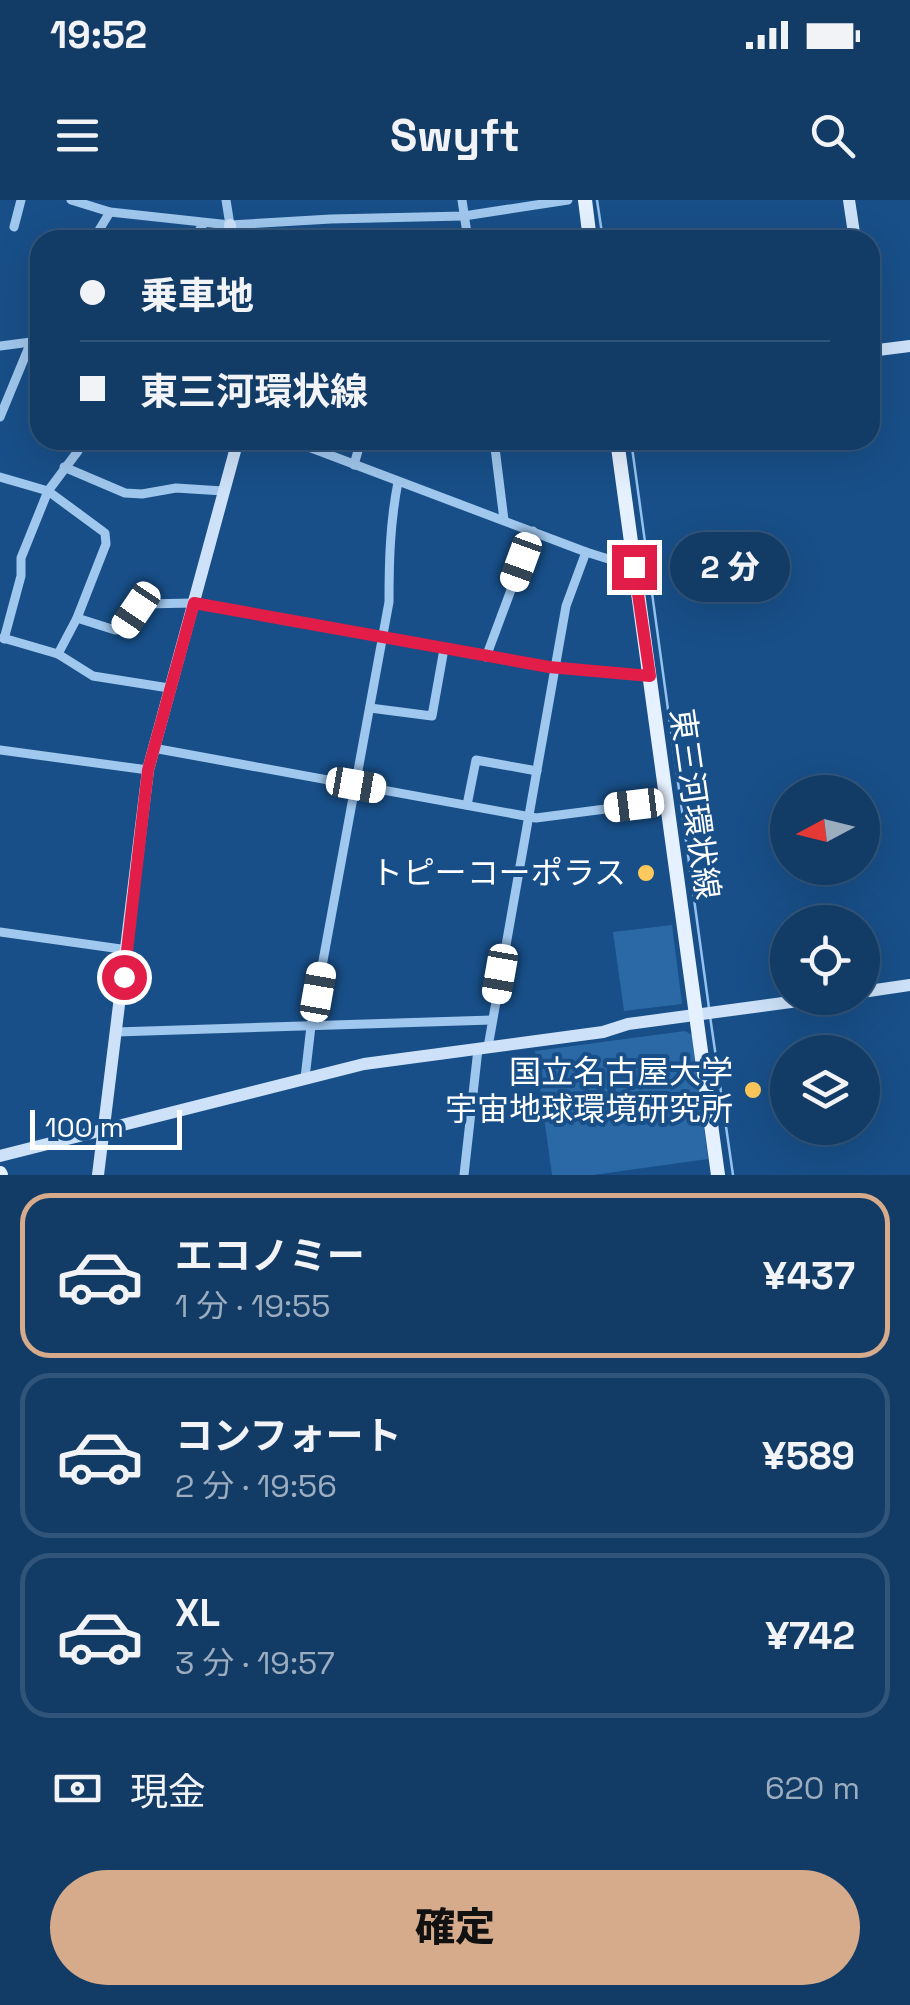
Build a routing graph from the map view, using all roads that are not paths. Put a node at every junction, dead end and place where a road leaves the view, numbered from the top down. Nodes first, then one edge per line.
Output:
1 (21, 200) edge
2 (226, 200) edge
3 (462, 200) edge
4 (568, 200) edge
5 (585, 200) edge
6 (849, 200) edge
7 (75, 201) edge
8 (110, 212) junction
9 (464, 216) junction
10 (204, 223) junction
11 (14, 227) dead end
12 (99, 230) edge
13 (199, 230) edge
14 (223, 230) edge
15 (231, 230) edge
16 (254, 230) edge
17 (466, 230) edge
18 (589, 230) edge
19 (854, 230) edge
20 (30, 344) edge
21 (0, 346) edge
22 (910, 346) edge
23 (880, 350) edge
24 (30, 356) edge
25 (1, 413) edge
26 (78, 450) edge
27 (235, 450) edge
28 (317, 450) edge
29 (358, 450) edge
30 (495, 450) edge
31 (618, 450) edge
32 (354, 464) junction
33 (64, 467) junction
34 (0, 477) edge
35 (398, 482) junction
36 (48, 491) junction
37 (223, 491) junction
38 (504, 520) junction
39 (533, 531) junction
40 (586, 552) junction
41 (634, 567) junction
42 (194, 603) junction
43 (78, 618) junction
44 (384, 637) junction
45 (2, 638) edge
46 (444, 649) junction
47 (58, 654) junction
48 (486, 657) junction
49 (556, 668) junction
50 (650, 676) junction
51 (169, 688) junction
52 (370, 708) junction
53 (154, 748) junction
54 (0, 750) edge
55 (148, 770) junction
56 (537, 771) junction
57 (356, 785) junction
58 (667, 801) junction
59 (468, 805) junction
60 (529, 816) junction
61 (0, 932) edge
62 (128, 950) junction
63 (910, 985) edge
64 (880, 989) edge
65 (770, 1004) edge
66 (696, 1014) junction
67 (492, 1020) junction
68 (311, 1026) junction
69 (116, 1032) junction
70 (483, 1048) junction
71 (305, 1078) junction
72 (104, 1130) junction
73 (0, 1156) edge
74 (98, 1175) edge
75 (464, 1175) edge
76 (718, 1175) edge

1 - 11 street
2 - 15 street
3 - 9 street
4 - 9 street
5 - 18 main road
6 - 19 street
7 - 8 street
8 - 10 street
8 - 12 street
9 - 16 street
9 - 17 street
10 - 13 street
10 - 14 street
20 - 21 street
22 - 23 street
24 - 25 street
26 - 33 street
27 - 37 street
28 - 32 street
29 - 32 street
30 - 38 street
31 - 41 main road, 東三河環状線
32 - 35 street
33 - 36 street
33 - 37 street
34 - 36 street
35 - 38 street
35 - 44 street
36 - 43 street
36 - 45 street
37 - 42 street
38 - 39 street
39 - 40 street
39 - 48 street
40 - 41 street
40 - 49 street
41 - 50 main road, 東三河環状線
42 - 43 street
42 - 44 street
42 - 51 street
43 - 47 street
44 - 46 street
44 - 52 street
45 - 47 street
46 - 48 street
46 - 52 street
47 - 51 street
48 - 49 street
49 - 50 street
49 - 56 street
50 - 58 main road, 東三河環状線
51 - 53 street
52 - 57 street
53 - 55 street
53 - 57 street
54 - 55 street
55 - 62 street
56 - 59 street
56 - 60 street
57 - 59 street
57 - 68 street
58 - 60 street
58 - 66 main road, 東三河環状線
59 - 60 street
60 - 67 street
61 - 62 street
62 - 69 street
63 - 64 street
65 - 66 street
66 - 70 street
66 - 76 main road, 東三河環状線
67 - 68 street
67 - 70 street
68 - 69 street
68 - 71 street
69 - 72 street
70 - 71 street
70 - 75 street
71 - 72 street
72 - 73 street
72 - 74 street

